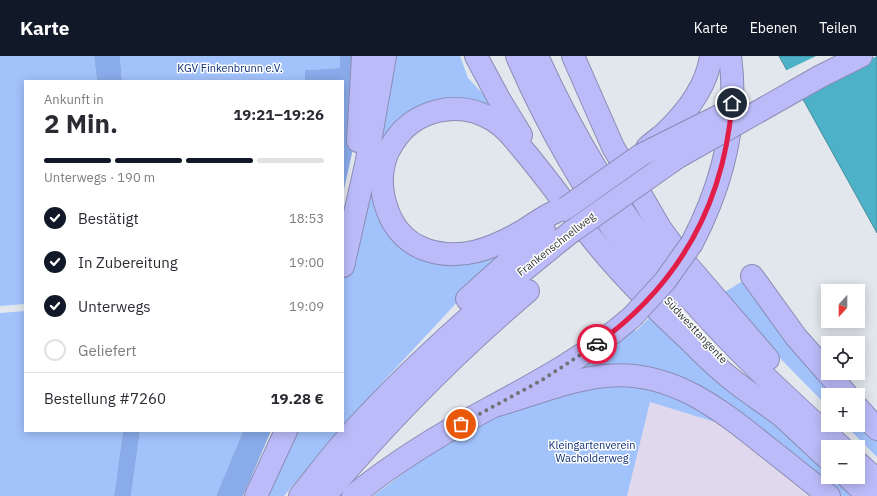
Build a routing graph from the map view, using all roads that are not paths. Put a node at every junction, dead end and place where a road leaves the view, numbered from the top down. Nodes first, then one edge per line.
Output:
1 (363, 56) edge
2 (385, 56) edge
3 (476, 56) edge
4 (517, 56) edge
5 (537, 56) edge
6 (711, 56) edge
7 (730, 56) edge
8 (861, 56) edge
9 (576, 60) edge
10 (821, 76) junction
11 (641, 155) junction
12 (539, 168) junction
13 (562, 217) junction
14 (344, 227) edge
15 (344, 262) edge
16 (752, 276) dead end
17 (528, 291) dead end
18 (841, 388) edge
19 (494, 406) junction
20 (779, 414) junction
21 (821, 415) edge
22 (865, 416) edge
23 (877, 429) edge
24 (286, 432) edge
25 (836, 432) edge
26 (834, 440) edge
27 (842, 440) edge
28 (821, 453) edge
29 (865, 483) edge
30 (256, 496) edge
31 (300, 496) edge
32 (325, 496) edge
33 (354, 496) edge
34 (829, 496) edge
35 (868, 496) edge

1 - 14 highway
2 - 15 highway
3 - 12 highway
4 - 20 highway, Südwesttangente
5 - 26 highway, Südwesttangente
6 - 11 highway, bridge
7 - 19 highway, bridge
8 - 10 highway, Frankenschnellweg
9 - 21 highway
10 - 11 highway, bridge
10 - 13 highway, Frankenschnellweg, bridge
11 - 13 highway, bridge
12 - 13 highway
12 - 20 highway
13 - 31 highway, Frankenschnellweg
16 - 18 highway
17 - 32 highway, Frankenschnellweg
19 - 33 highway
19 - 34 highway
20 - 28 highway, Südwesttangente
22 - 23 highway
24 - 30 highway
25 - 27 highway
29 - 35 highway

